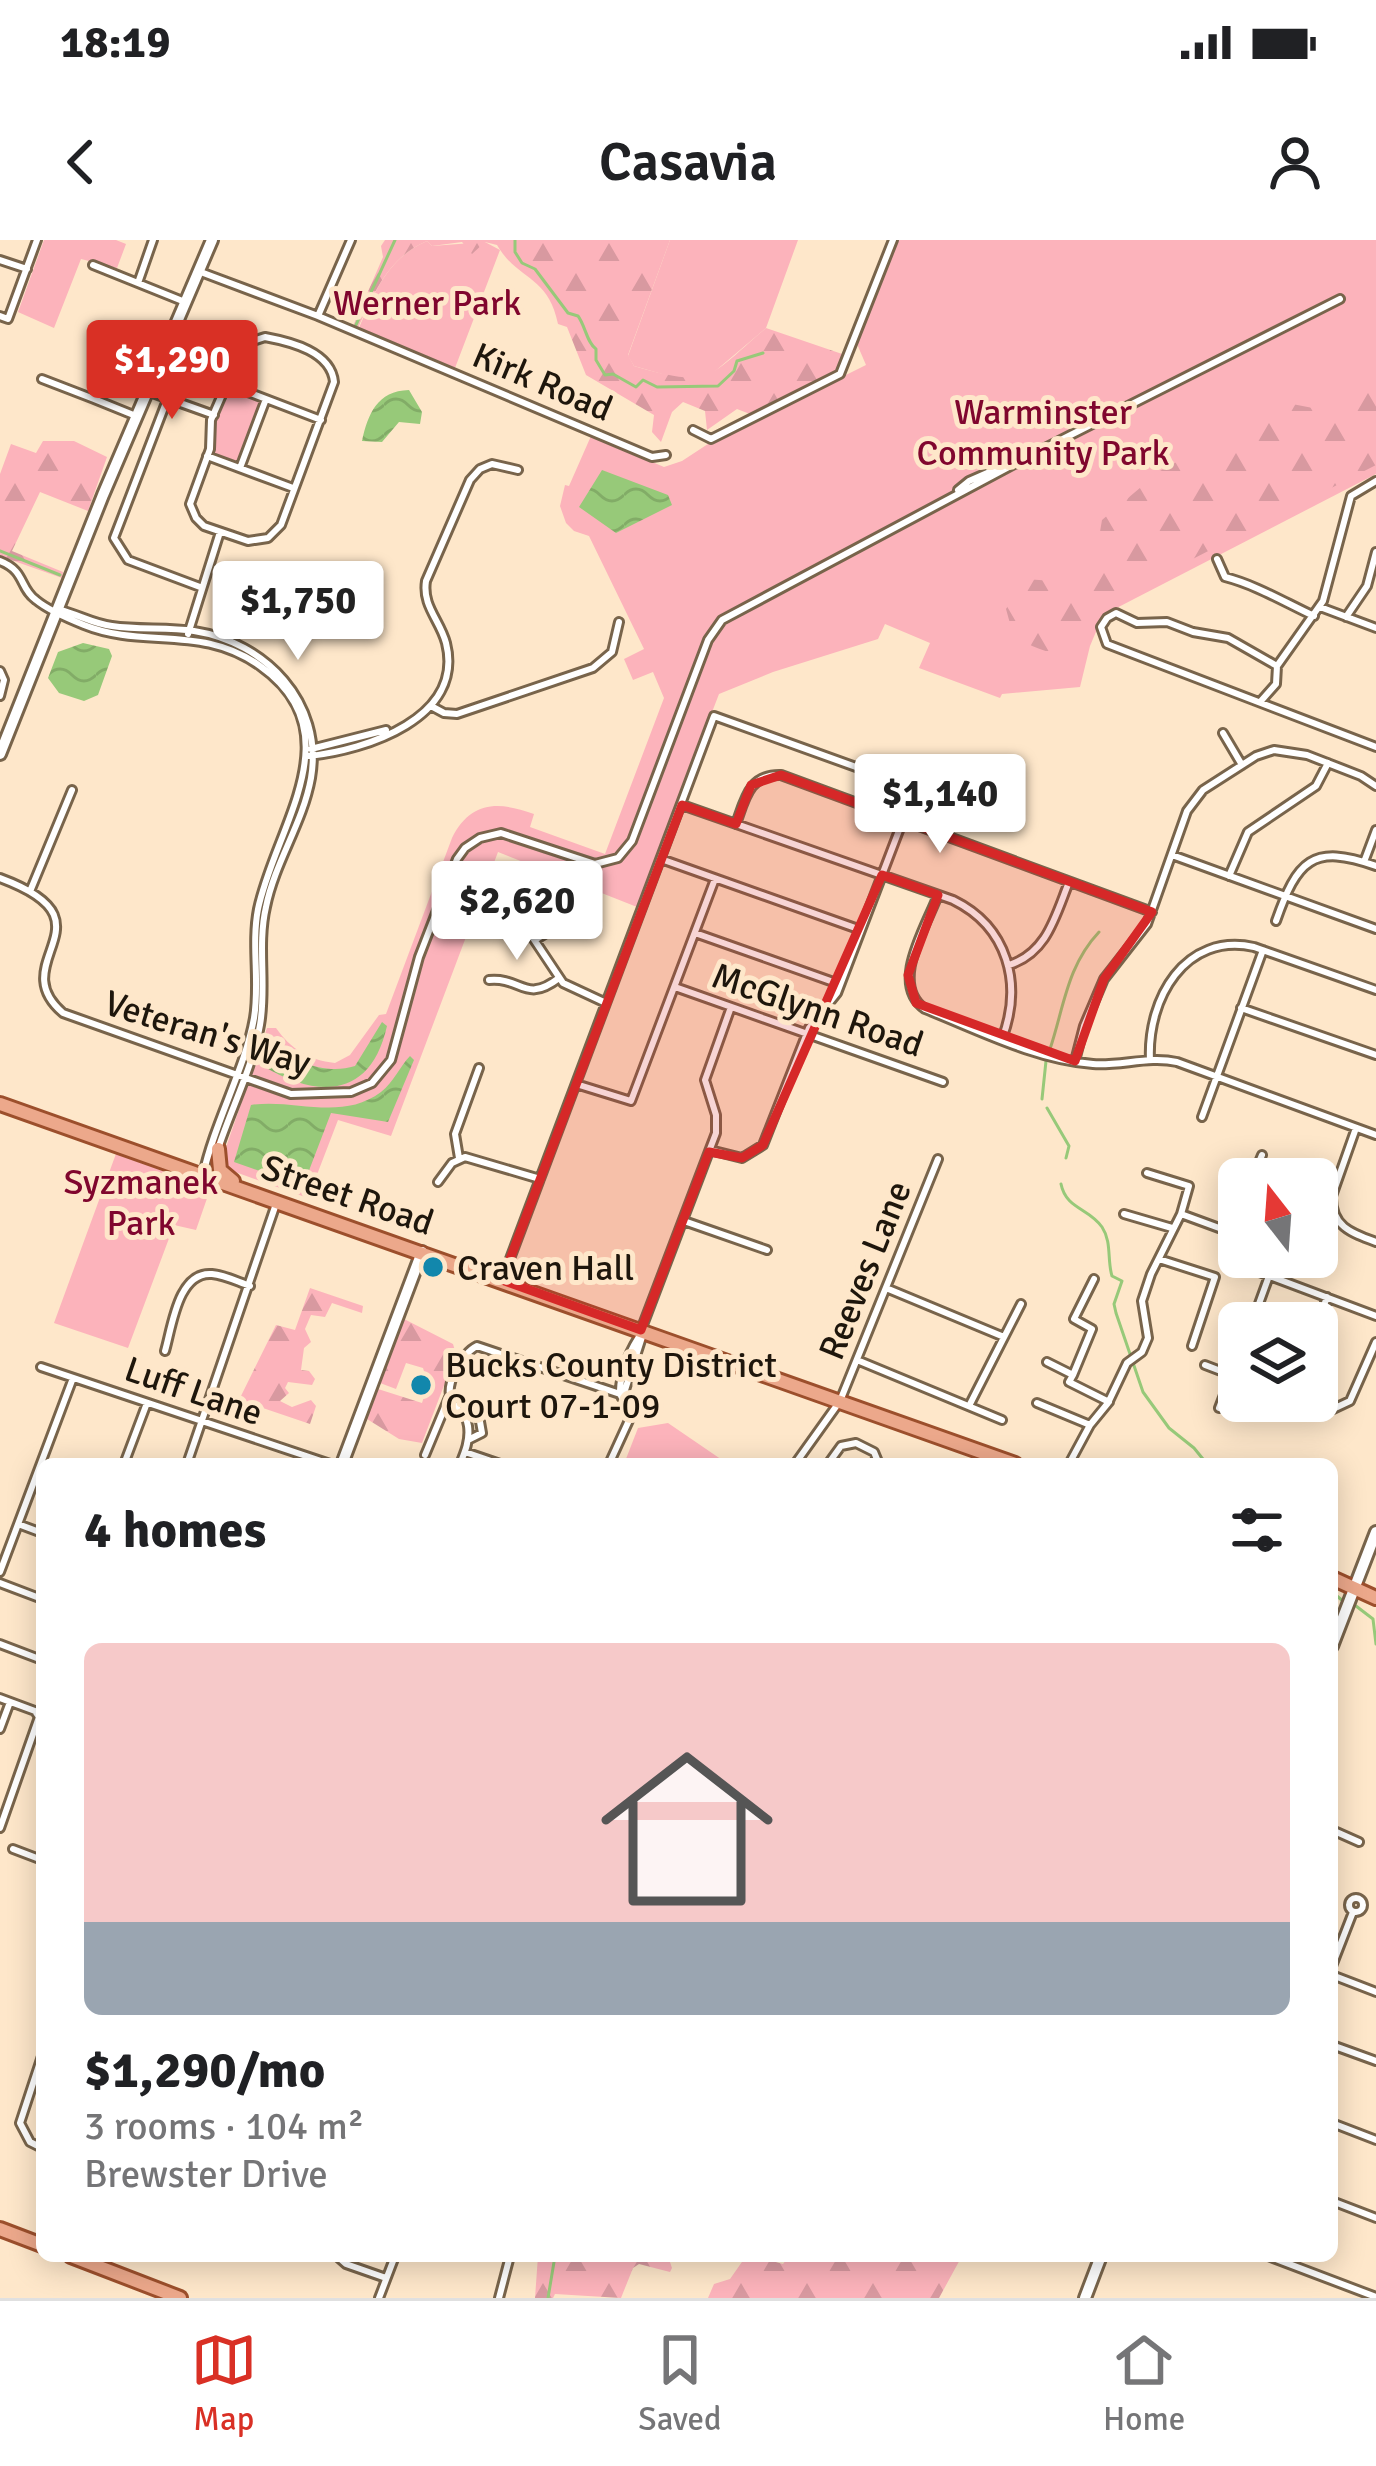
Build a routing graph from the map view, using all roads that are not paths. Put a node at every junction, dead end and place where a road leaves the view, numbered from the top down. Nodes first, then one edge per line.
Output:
1 (37, 240) edge
2 (153, 240) edge
3 (351, 240) edge
4 (893, 240) edge
5 (207, 241) edge
6 (0, 260) edge
7 (93, 265) dead end
8 (27, 269) junction
9 (198, 271) junction
10 (138, 283) junction
11 (1340, 299) dead end
12 (185, 302) junction
13 (319, 316) junction
14 (4, 318) edge
15 (159, 363) junction
16 (42, 379) dead end
17 (227, 384) junction
18 (147, 391) junction
19 (94, 399) junction
20 (266, 399) junction
21 (167, 400) junction
22 (214, 415) junction
23 (136, 416) junction
24 (321, 420) junction
25 (693, 430) dead end
26 (666, 455) dead end
27 (207, 456) junction
28 (240, 468) junction
29 (518, 470) dead end
30 (1376, 481) edge
31 (294, 489) junction
32 (220, 532) junction
33 (1376, 552) edge
34 (1216, 559) dead end
35 (0, 561) edge
36 (200, 587) junction
37 (1320, 607) junction
38 (56, 610) junction
39 (1314, 616) junction
40 (1346, 617) junction
41 (619, 622) dead end
42 (1376, 628) edge
43 (188, 634) junction
44 (1276, 666) junction
45 (0, 671) edge
46 (0, 696) edge
47 (1264, 702) junction
48 (431, 706) junction
49 (1223, 734) dead end
50 (1376, 747) edge
51 (309, 752) junction
52 (0, 754) edge
53 (1328, 763) junction
54 (1242, 765) junction
55 (1376, 786) edge
56 (71, 790) dead end
57 (945, 799) dead end
58 (682, 805) junction
59 (903, 820) junction
60 (736, 824) junction
61 (1376, 830) edge
62 (1172, 855) junction
63 (661, 859) junction
64 (1364, 862) junction
65 (1376, 866) edge
66 (882, 875) junction
67 (1229, 876) junction
68 (0, 878) edge
69 (715, 879) junction
70 (1069, 882) junction
71 (31, 889) junction
72 (938, 895) junction
73 (1285, 896) junction
74 (568, 902) dead end
75 (500, 908) dead end
76 (1151, 912) junction
77 (1276, 921) dead end
78 (1376, 928) edge
79 (861, 930) junction
80 (695, 933) junction
81 (535, 940) junction
82 (1263, 950) junction
83 (1009, 965) junction
84 (559, 978) junction
85 (489, 980) dead end
86 (840, 984) junction
87 (675, 987) junction
88 (1376, 990) edge
89 (606, 1004) junction
90 (730, 1007) junction
91 (1241, 1008) junction
92 (807, 1034) junction
93 (1002, 1039) junction
94 (1376, 1054) edge
95 (1150, 1060) junction
96 (1075, 1061) junction
97 (479, 1068) dead end
98 (239, 1075) junction
99 (1217, 1077) junction
100 (943, 1082) dead end
101 (576, 1084) junction
102 (0, 1104) edge
103 (1202, 1118) dead end
104 (1356, 1128) junction
105 (1376, 1135) edge
106 (218, 1149) junction
107 (710, 1150) junction
108 (1262, 1155) dead end
109 (459, 1158) junction
110 (1261, 1158) edge
111 (938, 1160) dead end
112 (1147, 1173) dead end
113 (203, 1175) junction
114 (539, 1179) junction
115 (438, 1182) dead end
116 (249, 1192) junction
117 (277, 1201) junction
118 (1124, 1214) dead end
119 (1181, 1214) junction
120 (685, 1221) junction
121 (1172, 1228) junction
122 (1218, 1228) edge
123 (1376, 1242) edge
124 (767, 1250) dead end
125 (422, 1252) junction
126 (1159, 1259) junction
127 (1275, 1278) edge
128 (1094, 1279) dead end
129 (502, 1280) junction
130 (250, 1286) junction
131 (886, 1288) junction
132 (1327, 1297) junction
133 (1325, 1302) edge
134 (1022, 1304) dead end
135 (1376, 1316) edge
136 (642, 1330) junction
137 (1004, 1337) junction
138 (1376, 1342) edge
139 (1192, 1346) dead end
140 (165, 1351) dead end
141 (857, 1360) junction
142 (1047, 1362) dead end
143 (1205, 1366) dead end
144 (41, 1367) dead end
145 (1218, 1371) edge
146 (1073, 1375) junction
147 (73, 1378) junction
148 (620, 1394) junction
149 (450, 1395) junction
150 (840, 1401) junction
151 (1109, 1402) junction
152 (147, 1403) junction
153 (1037, 1403) dead end
154 (969, 1406) junction
155 (1338, 1407) edge
156 (465, 1414) junction
157 (1002, 1420) dead end
158 (202, 1421) junction
159 (1090, 1425) junction
160 (468, 1440) junction
161 (465, 1452) junction
162 (425, 1455) dead end
163 (43, 1458) edge
164 (126, 1458) edge
165 (189, 1458) edge
166 (312, 1458) edge
167 (344, 1458) edge
168 (462, 1458) edge
169 (482, 1458) edge
170 (612, 1458) edge
171 (800, 1458) edge
172 (833, 1458) edge
173 (876, 1458) edge
174 (999, 1458) edge
175 (1072, 1458) edge
176 (36, 1476) edge
177 (18, 1524) junction
178 (36, 1531) edge
179 (1376, 1532) edge
180 (0, 1572) edge
181 (1338, 1581) edge
182 (0, 1583) edge
183 (1355, 1588) junction
184 (36, 1597) edge
185 (1376, 1598) edge
186 (1338, 1631) edge
187 (0, 1644) edge
188 (36, 1658) edge
189 (0, 1698) edge
190 (10, 1702) junction
191 (36, 1713) edge
192 (36, 1720) edge
193 (0, 1729) edge
194 (0, 1825) edge
195 (1338, 1833) edge
196 (1359, 1842) dead end
197 (13, 1850) dead end
198 (36, 1858) edge
199 (1353, 1912) dead end
200 (1338, 1953) edge
201 (1338, 1973) edge
202 (1376, 1992) edge
203 (1338, 2047) edge
204 (1376, 2061) edge
205 (36, 2074) edge
206 (1338, 2125) edge
207 (1376, 2140) edge
208 (36, 2145) edge
209 (1338, 2203) edge
210 (1376, 2218) edge
211 (0, 2229) edge
212 (36, 2243) edge
213 (85, 2262) edge
214 (344, 2262) edge
215 (393, 2262) edge
216 (510, 2262) edge
217 (1099, 2262) edge
218 (1284, 2262) edge
219 (386, 2278) junction
220 (159, 2294) edge
221 (1376, 2297) edge
222 (180, 2298) edge
223 (379, 2298) edge
224 (499, 2298) edge
225 (1085, 2298) edge

1 - 8 street
2 - 10 street
3 - 13 street
4 - 25 street
5 - 9 main road
6 - 8 street
7 - 10 street
8 - 14 street
9 - 12 main road
9 - 13 street, Kirk Road
10 - 12 street
11 - 98 street, Veteran's Way
12 - 15 main road
13 - 26 street, Kirk Road
15 - 18 main road
15 - 19 street
16 - 19 street
17 - 20 street
17 - 22 street
17 - 24 street
18 - 21 street
18 - 23 main road
19 - 23 street
20 - 24 street
20 - 28 street
21 - 22 street
21 - 36 street
22 - 27 street
23 - 38 main road
24 - 31 street
27 - 28 street
27 - 32 street
28 - 31 street
29 - 48 street
30 - 37 street
31 - 32 street
32 - 36 street
33 - 40 street
34 - 39 street
35 - 38 street
36 - 43 street
37 - 39 street
37 - 40 street
38 - 43 street
38 - 52 main road
39 - 44 street
40 - 42 street
41 - 48 street
43 - 51 street
44 - 47 street
44 - 47 street
45 - 46 street
47 - 50 street
48 - 51 street
49 - 54 street
51 - 98 street
53 - 54 street
53 - 55 street
53 - 67 street
54 - 62 street
56 - 71 street
57 - 58 street
58 - 60 street
58 - 63 street
59 - 60 street
59 - 66 street
59 - 70 street
60 - 66 street
61 - 64 street
62 - 67 street
62 - 76 street
63 - 69 street
63 - 89 street
64 - 65 street
64 - 73 street
66 - 72 street
66 - 79 street
67 - 73 street
68 - 71 street
69 - 79 street
69 - 80 street
70 - 76 street
70 - 83 street
71 - 98 street, Veteran's Way
72 - 83 street
72 - 93 street
73 - 77 street
73 - 78 street
74 - 81 street
75 - 81 street
76 - 96 street
79 - 86 street
80 - 86 street
80 - 87 street
81 - 84 street
82 - 88 street
82 - 91 street
82 - 95 street
83 - 93 street
84 - 85 street
84 - 89 street
86 - 92 street
87 - 90 street, McGlynn Road
87 - 101 street
89 - 101 street
90 - 92 street, McGlynn Road
90 - 107 street
91 - 94 street
91 - 99 street
92 - 100 street, McGlynn Road
92 - 107 street
93 - 96 street
95 - 96 street
95 - 99 street
97 - 109 street
98 - 106 street
98 - 113 street
99 - 103 street
99 - 104 street
101 - 114 street
102 - 113 main road, Street Road
104 - 105 street
104 - 123 street
106 - 113 street
106 - 116 main road
107 - 120 street
108 - 110 street
109 - 114 street
109 - 115 street
111 - 131 street, Reeves Lane
112 - 119 street
113 - 116 main road, Street Road
114 - 129 street
116 - 117 main road, Street Road
117 - 125 main road, Street Road
117 - 130 street
118 - 121 street
119 - 121 street
119 - 122 street
120 - 124 street
120 - 136 street
121 - 126 street
125 - 129 main road, Street Road
125 - 167 main road
126 - 139 street
126 - 151 street
127 - 132 street
128 - 146 street
129 - 136 main road, Street Road
130 - 140 street
130 - 158 street
131 - 137 street
131 - 141 street, Reeves Lane
132 - 133 street
132 - 135 street
134 - 137 street
136 - 148 street
136 - 150 main road, Street Road
137 - 154 street
138 - 155 street
141 - 150 street, Reeves Lane
141 - 154 street
142 - 146 street
143 - 145 street
144 - 147 street, Luff Lane
146 - 151 street
147 - 152 street, Luff Lane
147 - 163 street
148 - 149 street
148 - 170 street
149 - 156 street
149 - 162 street
150 - 171 street, Reeves Lane
150 - 174 main road, Street Road
151 - 159 street
152 - 158 street, Luff Lane
152 - 164 street
153 - 159 street
154 - 157 street
156 - 160 street
156 - 160 street
158 - 165 street
158 - 166 street, Luff Lane
159 - 175 street
160 - 161 street
161 - 168 street
161 - 169 street
172 - 173 street
176 - 177 street
177 - 178 street
177 - 180 street
179 - 183 main road
181 - 183 main road
182 - 184 street
183 - 185 main road
183 - 186 main road
187 - 188 street
189 - 190 street
190 - 191 street
190 - 193 street
192 - 194 street
195 - 196 street
197 - 198 street
199 - 200 street
201 - 202 street
203 - 204 street
205 - 208 street
206 - 207 street
209 - 210 street
211 - 212 main road
213 - 220 main road
214 - 219 street
215 - 219 street
216 - 224 street
217 - 225 main road
218 - 221 street
219 - 223 street
220 - 222 main road

